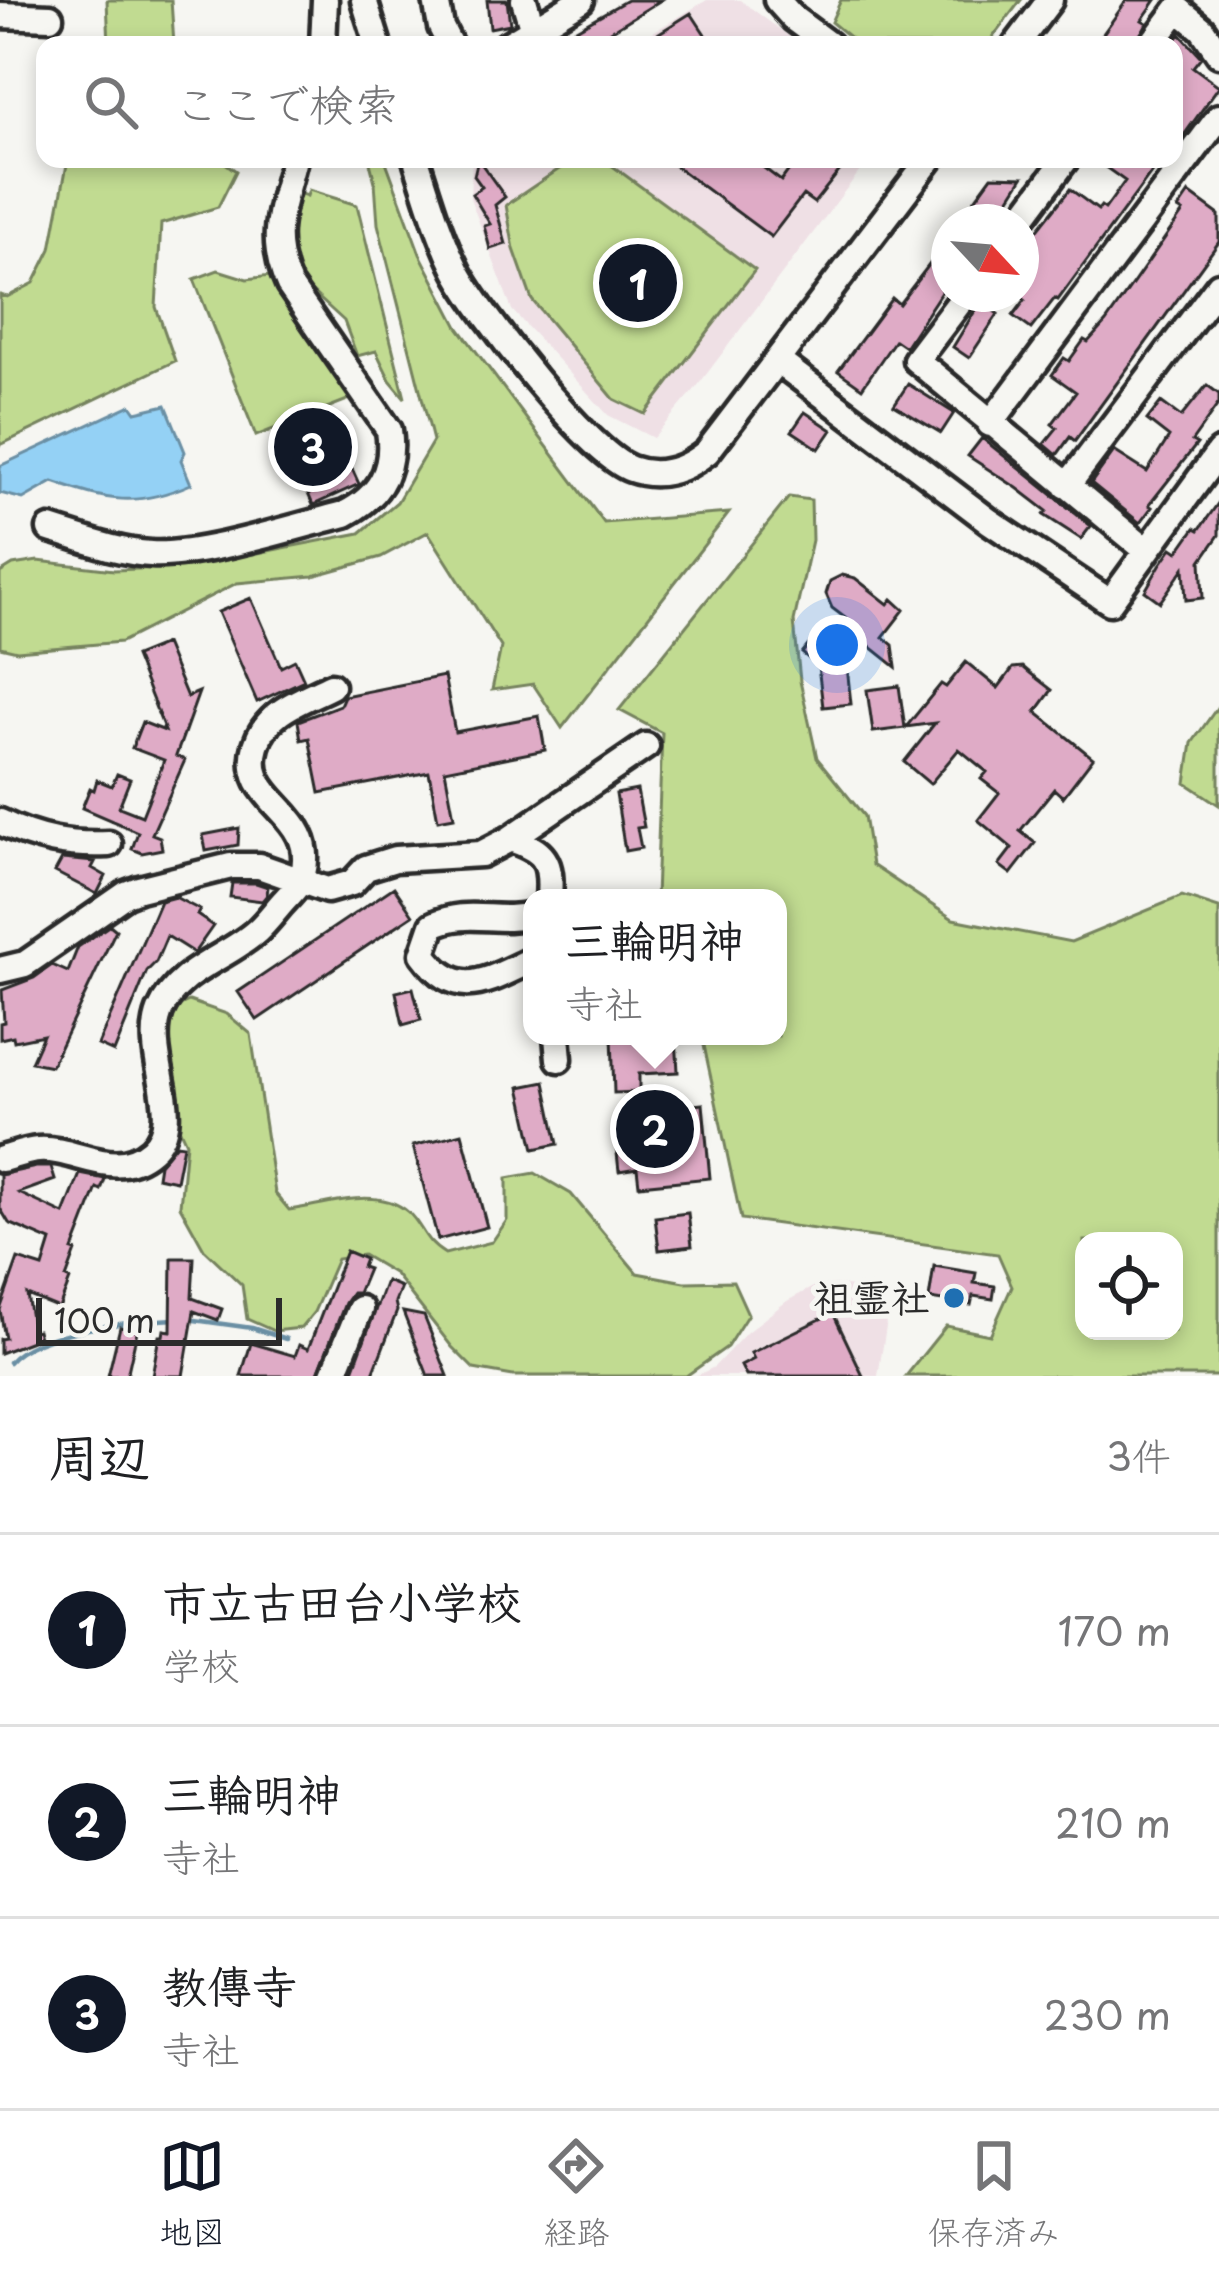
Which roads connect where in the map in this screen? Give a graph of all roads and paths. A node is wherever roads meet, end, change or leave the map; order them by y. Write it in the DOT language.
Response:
graph roads {
  1 [pos="325,0"];
  2 [pos="364,0"];
  3 [pos="436,0"];
  4 [pos="524,0"];
  5 [pos="581,0"];
  6 [pos="777,0"];
  7 [pos="1050,0"];
  8 [pos="0,15"];
  9 [pos="50,17"];
  10 [pos="533,30"];
  11 [pos="323,36"];
  12 [pos="375,36"];
  13 [pos="447,36"];
  14 [pos="523,36"];
  15 [pos="817,36"];
  16 [pos="1023,36"];
  17 [pos="1158,36"];
  18 [pos="1219,54"];
  19 [pos="1219,117"];
  20 [pos="1183,165"];
  21 [pos="292,168"];
  22 [pos="419,168"];
  23 [pos="923,168"];
  24 [pos="1059,168"];
  25 [pos="1181,168"];
  26 [pos="1032,204"];
  27 [pos="1219,285"];
  28 [pos="952,312"];
  29 [pos="778,361"];
  30 [pos="990,424"];
  31 [pos="1219,452"];
  32 [pos="1067,487"];
  33 [pos="50,529"];
  34 [pos="1146,550"];
  35 [pos="331,686"];
  36 [pos="646,746"];
  37 [pos="0,822"];
  38 [pos="510,838"];
  39 [pos="109,844"];
  40 [pos="299,884"];
  41 [pos="550,889"];
  42 [pos="523,917"];
  43 [pos="523,964"];
  44 [pos="0,970"];
  45 [pos="2,1159"];
  46 [pos="360,1309"];
  47 [pos="333,1376"];
  1 -- 11 [label="street"];
  2 -- 12 [label="street"];
  3 -- 13 [label="street"];
  4 -- 10 [label="street"];
  5 -- 10 [label="street"];
  6 -- 15 [label="street"];
  7 -- 16 [label="street"];
  8 -- 9 [label="street"];
  10 -- 14 [label="street"];
  17 -- 18 [label="street"];
  19 -- 20 [label="street"];
  21 -- 33 [label="street"];
  22 -- 29 [label="street"];
  23 -- 29 [label="street"];
  24 -- 26 [label="street"];
  25 -- 30 [label="street"];
  27 -- 32 [label="street"];
  28 -- 30 [label="street"];
  29 -- 34 [label="street"];
  30 -- 32 [label="street"];
  31 -- 34 [label="street"];
  32 -- 34 [label="street"];
  35 -- 40 [label="street"];
  36 -- 38 [label="street"];
  37 -- 39 [label="street"];
  38 -- 40 [label="street"];
  38 -- 41 [label="street"];
  40 -- 44 [label="street"];
  40 -- 45 [label="street"];
  42 -- 43 [label="street"];
  46 -- 47 [label="street"];
}
